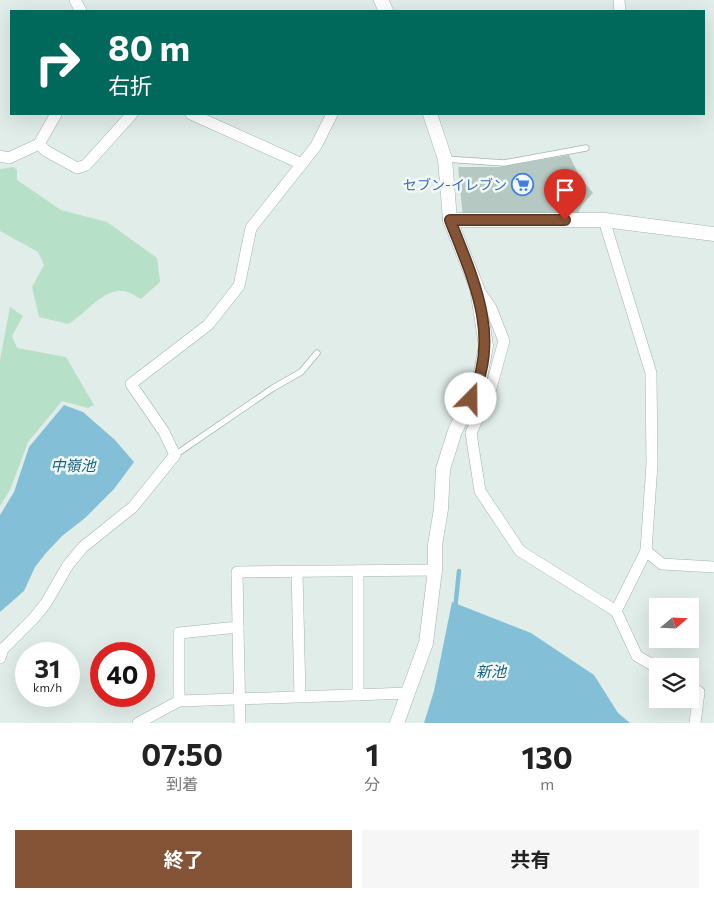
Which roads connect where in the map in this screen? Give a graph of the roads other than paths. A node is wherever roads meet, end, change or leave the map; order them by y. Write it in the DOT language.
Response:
graph roads {
  1 [pos="55,115"];
  2 [pos="131,115"];
  3 [pos="193,115"];
  4 [pos="332,115"];
  5 [pos="430,115"];
  6 [pos="39,144"];
  7 [pos="586,148"];
  8 [pos="0,156"];
  9 [pos="445,159"];
  10 [pos="302,164"];
  11 [pos="450,220"];
  12 [pos="604,220"];
  13 [pos="714,234"];
  14 [pos="477,288"];
  15 [pos="317,353"];
  16 [pos="175,455"];
  17 [pos="646,551"];
  18 [pos="714,567"];
  19 [pos="436,570"];
  20 [pos="358,571"];
  21 [pos="297,572"];
  22 [pos="616,611"];
  23 [pos="238,627"];
  24 [pos="0,658"];
  25 [pos="649,663"];
  26 [pos="409,693"];
  27 [pos="358,694"];
  28 [pos="300,696"];
  29 [pos="241,700"];
  30 [pos="179,701"];
  31 [pos="697,708"];
  32 [pos="138,723"];
  33 [pos="240,723"];
  34 [pos="397,723"];
  35 [pos="695,723"];
  1 -- 6 [label="street"];
  2 -- 6 [label="street"];
  3 -- 10 [label="street"];
  4 -- 10 [label="street"];
  5 -- 9 [label="street"];
  6 -- 8 [label="street"];
  7 -- 9 [label="lane"];
  9 -- 11 [label="street"];
  10 -- 16 [label="street"];
  11 -- 12 [label="street"];
  11 -- 14 [label="street"];
  12 -- 13 [label="street"];
  12 -- 17 [label="street"];
  14 -- 19 [label="street"];
  14 -- 22 [label="street"];
  15 -- 16 [label="lane"];
  16 -- 24 [label="street"];
  17 -- 18 [label="street"];
  17 -- 22 [label="street"];
  19 -- 20 [label="street"];
  19 -- 26 [label="street"];
  20 -- 21 [label="street"];
  20 -- 27 [label="street"];
  21 -- 23 [label="street"];
  21 -- 28 [label="street"];
  22 -- 25 [label="street"];
  23 -- 29 [label="street"];
  23 -- 30 [label="street"];
  26 -- 27 [label="street"];
  26 -- 34 [label="street"];
  27 -- 28 [label="street"];
  28 -- 29 [label="street"];
  29 -- 30 [label="street"];
  29 -- 33 [label="street"];
  30 -- 32 [label="street"];
  31 -- 35 [label="street"];
}
